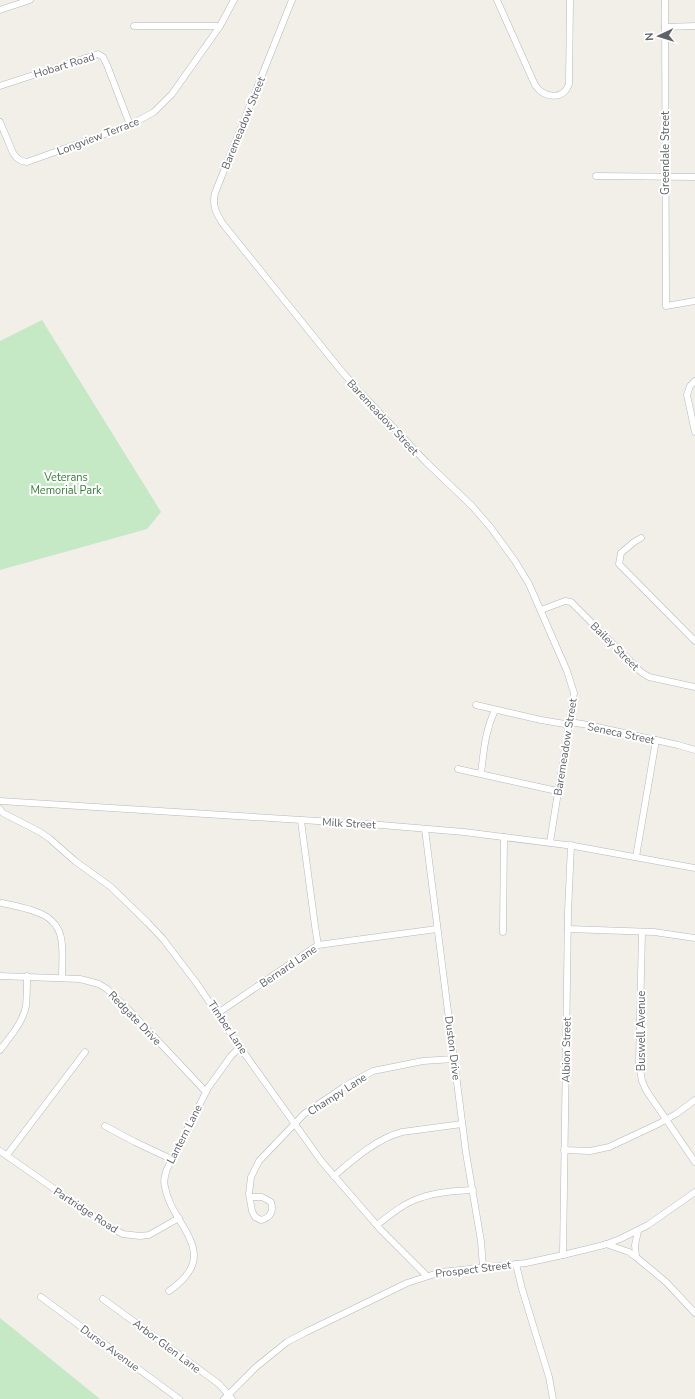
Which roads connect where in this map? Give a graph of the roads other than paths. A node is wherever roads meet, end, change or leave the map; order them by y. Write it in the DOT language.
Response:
graph roads {
  1 [pos="30,0"];
  2 [pos="234,0"];
  3 [pos="292,0"];
  4 [pos="497,0"];
  5 [pos="570,0"];
  6 [pos="665,0"];
  7 [pos="0,10"];
  8 [pos="134,26"];
  9 [pos="220,26"];
  10 [pos="695,26"];
  11 [pos="665,27"];
  12 [pos="0,86"];
  13 [pos="0,122"];
  14 [pos="130,125"];
  15 [pos="596,176"];
  16 [pos="665,177"];
  17 [pos="695,177"];
  18 [pos="695,301"];
  19 [pos="695,381"];
  20 [pos="695,432"];
  21 [pos="641,538"];
  22 [pos="541,610"];
  23 [pos="695,641"];
  24 [pos="695,688"];
  25 [pos="476,705"];
  26 [pos="495,710"];
  27 [pos="570,723"];
  28 [pos="656,740"];
  29 [pos="695,750"];
  30 [pos="458,769"];
  31 [pos="481,773"];
  32 [pos="557,792"];
  33 [pos="0,801"];
  34 [pos="0,810"];
  35 [pos="301,821"];
  36 [pos="425,829"];
  37 [pos="504,836"];
  38 [pos="550,842"];
  39 [pos="571,846"];
  40 [pos="636,858"];
  41 [pos="695,868"];
  42 [pos="2,903"];
  43 [pos="437,929"];
  44 [pos="568,929"];
  45 [pos="503,932"];
  46 [pos="642,932"];
  47 [pos="695,938"];
  48 [pos="318,945"];
  49 [pos="0,976"];
  50 [pos="26,976"];
  51 [pos="62,978"];
  52 [pos="218,1013"];
  53 [pos="240,1047"];
  54 [pos="0,1050"];
  55 [pos="85,1052"];
  56 [pos="454,1059"];
  57 [pos="206,1092"];
  58 [pos="695,1100"];
  59 [pos="666,1120"];
  60 [pos="462,1124"];
  61 [pos="295,1125"];
  62 [pos="105,1126"];
  63 [pos="0,1150"];
  64 [pos="564,1150"];
  65 [pos="7,1155"];
  66 [pos="171,1159"];
  67 [pos="695,1162"];
  68 [pos="334,1176"];
  69 [pos="472,1190"];
  70 [pos="695,1192"];
  71 [pos="250,1198"];
  72 [pos="179,1218"];
  73 [pos="377,1225"];
  74 [pos="638,1231"];
  75 [pos="606,1244"];
  76 [pos="563,1255"];
  77 [pos="636,1257"];
  78 [pos="516,1264"];
  79 [pos="483,1267"];
  80 [pos="427,1276"];
  81 [pos="169,1291"];
  82 [pos="41,1297"];
  83 [pos="103,1299"];
  84 [pos="695,1313"];
  85 [pos="228,1398"];
  86 [pos="179,1399"];
  87 [pos="553,1399"];
  1 -- 7 [label="street"];
  2 -- 9 [label="street, Longview Terrace"];
  3 -- 22 [label="street, Baremeadow Street"];
  4 -- 5 [label="street"];
  6 -- 11 [label="street, Greendale Street"];
  8 -- 9 [label="street"];
  9 -- 14 [label="street, Longview Terrace"];
  10 -- 11 [label="street"];
  11 -- 16 [label="street, Greendale Street"];
  12 -- 14 [label="street, Hobart Road"];
  13 -- 14 [label="street, Longview Terrace"];
  15 -- 16 [label="street"];
  16 -- 17 [label="street"];
  16 -- 18 [label="street, Greendale Street"];
  19 -- 20 [label="street"];
  21 -- 23 [label="street"];
  22 -- 24 [label="street, Bailey Street"];
  22 -- 27 [label="street, Baremeadow Street"];
  25 -- 26 [label="street, Seneca Street"];
  26 -- 27 [label="street, Seneca Street"];
  26 -- 31 [label="street"];
  27 -- 28 [label="street, Seneca Street"];
  27 -- 32 [label="street, Baremeadow Street"];
  28 -- 29 [label="street, Seneca Street"];
  28 -- 40 [label="street"];
  30 -- 31 [label="street"];
  31 -- 32 [label="street"];
  32 -- 38 [label="street, Baremeadow Street"];
  33 -- 35 [label="street, Milk Street"];
  34 -- 52 [label="street, Timber Lane"];
  35 -- 36 [label="street, Milk Street"];
  35 -- 48 [label="street"];
  36 -- 37 [label="street, Milk Street"];
  36 -- 43 [label="street, Duston Drive"];
  37 -- 38 [label="street, Milk Street"];
  37 -- 45 [label="street"];
  38 -- 39 [label="street, Milk Street"];
  39 -- 40 [label="street, Milk Street"];
  39 -- 44 [label="street, Albion Street"];
  40 -- 41 [label="street, Milk Street"];
  42 -- 51 [label="street"];
  43 -- 48 [label="street, Bernard Lane"];
  43 -- 56 [label="street, Duston Drive"];
  44 -- 46 [label="street"];
  44 -- 64 [label="street, Albion Street"];
  46 -- 47 [label="street"];
  46 -- 59 [label="street, Buswell Avenue"];
  48 -- 52 [label="street, Bernard Lane"];
  49 -- 50 [label="street, Redgate Drive"];
  50 -- 51 [label="street, Redgate Drive"];
  50 -- 54 [label="street"];
  51 -- 57 [label="street, Redgate Drive"];
  52 -- 53 [label="street, Timber Lane"];
  53 -- 57 [label="street, Lantern Lane"];
  53 -- 61 [label="street, Timber Lane"];
  55 -- 65 [label="street"];
  56 -- 60 [label="street, Duston Drive"];
  56 -- 61 [label="street, Champy Lane"];
  57 -- 66 [label="street, Lantern Lane"];
  58 -- 59 [label="street"];
  59 -- 64 [label="street"];
  59 -- 67 [label="street, Buswell Avenue"];
  60 -- 68 [label="street"];
  60 -- 69 [label="street, Duston Drive"];
  61 -- 68 [label="street, Timber Lane"];
  61 -- 71 [label="street, Champy Lane"];
  62 -- 66 [label="street"];
  63 -- 65 [label="street, Partridge Road"];
  64 -- 76 [label="street, Albion Street"];
  65 -- 72 [label="street, Partridge Road"];
  66 -- 72 [label="street, Lantern Lane"];
  68 -- 73 [label="street, Timber Lane"];
  69 -- 73 [label="street"];
  69 -- 79 [label="street, Duston Drive"];
  70 -- 74 [label="street, Prospect Street"];
  72 -- 81 [label="street, Lantern Lane"];
  73 -- 80 [label="street, Timber Lane"];
  74 -- 75 [label="street, Prospect Street"];
  74 -- 77 [label="street"];
  75 -- 76 [label="street, Prospect Street"];
  75 -- 77 [label="street"];
  76 -- 78 [label="street, Prospect Street"];
  77 -- 84 [label="street"];
  78 -- 79 [label="street, Prospect Street"];
  78 -- 87 [label="street"];
  79 -- 80 [label="street, Prospect Street"];
  80 -- 85 [label="street, Prospect Street"];
  82 -- 86 [label="street, Durso Avenue"];
  83 -- 85 [label="street, Arbor Glen Lane"];
}
